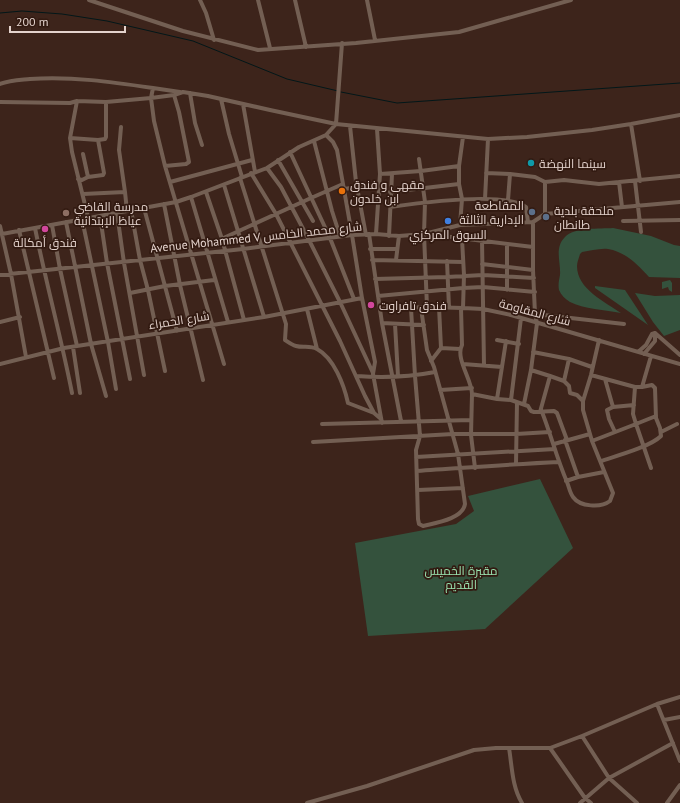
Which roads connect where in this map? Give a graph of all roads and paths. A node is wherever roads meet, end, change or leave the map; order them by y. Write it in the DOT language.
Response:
graph roads {
  1 [pos="89,0"];
  2 [pos="200,0"];
  3 [pos="258,0"];
  4 [pos="295,0"];
  5 [pos="367,0"];
  6 [pos="570,0"];
  7 [pos="214,40"];
  8 [pos="375,40"];
  9 [pos="342,43"];
  10 [pos="306,47"];
  11 [pos="270,48"];
  12 [pos="0,84"];
  13 [pos="153,88"];
  14 [pos="182,92"];
  15 [pos="190,93"];
  16 [pos="174,95"];
  17 [pos="151,98"];
  18 [pos="221,99"];
  19 [pos="77,101"];
  20 [pos="0,102"];
  21 [pos="106,102"];
  22 [pos="242,104"];
  23 [pos="680,115"];
  24 [pos="336,124"];
  25 [pos="631,124"];
  26 [pos="350,126"];
  27 [pos="121,127"];
  28 [pos="377,129"];
  29 [pos="326,135"];
  30 [pos="463,137"];
  31 [pos="70,138"];
  32 [pos="488,139"];
  33 [pos="98,140"];
  34 [pos="314,141"];
  35 [pos="202,145"];
  36 [pos="290,152"];
  37 [pos="83,154"];
  38 [pos="419,159"];
  39 [pos="252,160"];
  40 [pos="278,160"];
  41 [pos="238,164"];
  42 [pos="165,166"];
  43 [pos="459,166"];
  44 [pos="268,168"];
  45 [pos="421,171"];
  46 [pos="486,172"];
  47 [pos="253,173"];
  48 [pos="380,174"];
  49 [pos="392,174"];
  50 [pos="510,174"];
  51 [pos="680,176"];
  52 [pos="88,177"];
  53 [pos="241,177"];
  54 [pos="78,179"];
  55 [pos="638,181"];
  56 [pos="170,182"];
  57 [pos="545,182"];
  58 [pos="619,182"];
  59 [pos="379,184"];
  60 [pos="459,184"];
  61 [pos="224,185"];
  62 [pos="343,186"];
  63 [pos="357,187"];
  64 [pos="423,188"];
  65 [pos="327,191"];
  66 [pos="126,192"];
  67 [pos="206,192"];
  68 [pos="390,192"];
  69 [pos="83,194"];
  70 [pos="191,197"];
  71 [pos="311,198"];
  72 [pos="462,199"];
  73 [pos="485,199"];
  74 [pos="508,200"];
  75 [pos="176,202"];
  76 [pos="302,202"];
  77 [pos="425,202"];
  78 [pos="680,202"];
  79 [pos="164,204"];
  80 [pos="639,205"];
  81 [pos="291,207"];
  82 [pos="390,207"];
  83 [pos="622,207"];
  84 [pos="144,208"];
  85 [pos="129,211"];
  86 [pos="117,213"];
  87 [pos="276,214"];
  88 [pos="545,214"];
  89 [pos="100,216"];
  90 [pos="88,217"];
  91 [pos="82,219"];
  92 [pos="680,220"];
  93 [pos="313,221"];
  94 [pos="623,221"];
  95 [pos="641,221"];
  96 [pos="66,222"];
  97 [pos="528,222"];
  98 [pos="533,222"];
  99 [pos="52,224"];
  100 [pos="254,224"];
  101 [pos="460,225"];
  102 [pos="0,226"];
  103 [pos="35,228"];
  104 [pos="19,230"];
  105 [pos="238,232"];
  106 [pos="641,232"];
  107 [pos="2,234"];
  108 [pos="367,234"];
  109 [pos="376,234"];
  110 [pos="424,234"];
  111 [pos="352,235"];
  112 [pos="340,236"];
  113 [pos="389,236"];
  114 [pos="399,236"];
  115 [pos="330,238"];
  116 [pos="222,239"];
  117 [pos="462,239"];
  118 [pos="309,240"];
  119 [pos="482,240"];
  120 [pos="290,243"];
  121 [pos="507,244"];
  122 [pos="206,246"];
  123 [pos="261,246"];
  124 [pos="533,247"];
  125 [pos="243,249"];
  126 [pos="370,249"];
  127 [pos="397,249"];
  128 [pos="224,251"];
  129 [pos="207,253"];
  130 [pos="191,255"];
  131 [pos="174,256"];
  132 [pos="157,258"];
  133 [pos="140,260"];
  134 [pos="372,260"];
  135 [pos="396,260"];
  136 [pos="447,261"];
  137 [pos="425,262"];
  138 [pos="463,262"];
  139 [pos="107,263"];
  140 [pos="124,263"];
  141 [pos="482,264"];
  142 [pos="92,265"];
  143 [pos="507,266"];
  144 [pos="76,267"];
  145 [pos="60,269"];
  146 [pos="534,270"];
  147 [pos="43,271"];
  148 [pos="29,273"];
  149 [pos="11,274"];
  150 [pos="0,275"];
  151 [pos="464,275"];
  152 [pos="483,275"];
  153 [pos="507,276"];
  154 [pos="447,277"];
  155 [pos="426,278"];
  156 [pos="534,278"];
  157 [pos="375,279"];
  158 [pos="214,280"];
  159 [pos="200,282"];
  160 [pos="180,285"];
  161 [pos="165,286"];
  162 [pos="483,287"];
  163 [pos="463,288"];
  164 [pos="448,289"];
  165 [pos="148,290"];
  166 [pos="507,290"];
  167 [pos="426,292"];
  168 [pos="535,292"];
  169 [pos="130,293"];
  170 [pos="378,296"];
  171 [pos="362,298"];
  172 [pos="354,299"];
  173 [pos="340,302"];
  174 [pos="322,305"];
  175 [pos="427,307"];
  176 [pos="439,307"];
  177 [pos="411,308"];
  178 [pos="421,308"];
  179 [pos="449,308"];
  180 [pos="462,308"];
  181 [pos="307,309"];
  182 [pos="380,309"];
  183 [pos="483,309"];
  184 [pos="282,313"];
  185 [pos="536,314"];
  186 [pos="264,317"];
  187 [pos="20,318"];
  188 [pos="521,318"];
  189 [pos="244,320"];
  190 [pos="0,322"];
  191 [pos="228,322"];
  192 [pos="382,323"];
  193 [pos="537,323"];
  194 [pos="395,324"];
  195 [pos="411,324"];
  196 [pos="424,324"];
  197 [pos="624,324"];
  198 [pos="211,325"];
  199 [pos="190,328"];
  200 [pos="177,331"];
  201 [pos="157,333"];
  202 [pos="655,333"];
  203 [pos="138,337"];
  204 [pos="122,340"];
  205 [pos="497,340"];
  206 [pos="599,340"];
  207 [pos="506,341"];
  208 [pos="108,342"];
  209 [pos="91,344"];
  210 [pos="518,344"];
  211 [pos="75,346"];
  212 [pos="64,348"];
  213 [pos="317,348"];
  214 [pos="441,348"];
  215 [pos="460,349"];
  216 [pos="48,352"];
  217 [pos="533,352"];
  218 [pos="638,352"];
  219 [pos="644,354"];
  220 [pos="680,355"];
  221 [pos="651,356"];
  222 [pos="26,357"];
  223 [pos="569,359"];
  224 [pos="431,362"];
  225 [pos="0,364"];
  226 [pos="224,364"];
  227 [pos="463,364"];
  228 [pos="680,364"];
  229 [pos="484,365"];
  230 [pos="502,367"];
  231 [pos="592,367"];
  232 [pos="530,370"];
  233 [pos="165,371"];
  234 [pos="435,372"];
  235 [pos="144,375"];
  236 [pos="374,375"];
  237 [pos="357,376"];
  238 [pos="392,376"];
  239 [pos="398,376"];
  240 [pos="415,376"];
  241 [pos="550,376"];
  242 [pos="590,376"];
  243 [pos="54,378"];
  244 [pos="130,379"];
  245 [pos="605,379"];
  246 [pos="204,380"];
  247 [pos="564,380"];
  248 [pos="635,387"];
  249 [pos="642,387"];
  250 [pos="472,388"];
  251 [pos="116,389"];
  252 [pos="440,390"];
  253 [pos="72,393"];
  254 [pos="80,394"];
  255 [pos="472,394"];
  256 [pos="106,396"];
  257 [pos="497,399"];
  258 [pos="511,400"];
  259 [pos="583,401"];
  260 [pos="517,402"];
  261 [pos="524,404"];
  262 [pos="634,405"];
  263 [pos="613,407"];
  264 [pos="541,412"];
  265 [pos="374,413"];
  266 [pos="656,416"];
  267 [pos="448,420"];
  268 [pos="471,420"];
  269 [pos="382,421"];
  270 [pos="401,421"];
  271 [pos="419,421"];
  272 [pos="322,424"];
  273 [pos="636,424"];
  274 [pos="677,424"];
  275 [pos="550,432"];
  276 [pos="615,432"];
  277 [pos="661,432"];
  278 [pos="453,434"];
  279 [pos="516,434"];
  280 [pos="590,434"];
  281 [pos="471,435"];
  282 [pos="420,436"];
  283 [pos="566,440"];
  284 [pos="592,441"];
  285 [pos="313,442"];
  286 [pos="554,444"];
  287 [pos="643,446"];
  288 [pos="555,449"];
  289 [pos="516,451"];
  290 [pos="473,453"];
  291 [pos="458,454"];
  292 [pos="416,457"];
  293 [pos="601,461"];
  294 [pos="559,462"];
  295 [pos="516,464"];
  296 [pos="461,468"];
  297 [pos="475,468"];
  298 [pos="652,468"];
  299 [pos="417,471"];
  300 [pos="604,472"];
  301 [pos="578,477"];
  302 [pos="566,481"];
  303 [pos="464,488"];
  304 [pos="418,490"];
  305 [pos="680,697"];
  306 [pos="657,704"];
  307 [pos="680,717"];
  308 [pos="664,720"];
  309 [pos="582,736"];
  310 [pos="673,743"];
  311 [pos="509,748"];
  312 [pos="550,748"];
  313 [pos="678,752"];
  314 [pos="680,760"];
  315 [pos="609,778"];
  316 [pos="680,785"];
  317 [pos="676,790"];
  318 [pos="680,794"];
  319 [pos="585,798"];
  320 [pos="308,803"];
  321 [pos="522,803"];
  322 [pos="580,803"];
  323 [pos="591,803"];
  324 [pos="637,803"];
  325 [pos="667,803"];
  1 -- 7 [label="street"];
  2 -- 7 [label="street"];
  3 -- 11 [label="street"];
  4 -- 10 [label="street"];
  5 -- 8 [label="street"];
  6 -- 8 [label="street"];
  7 -- 11 [label="street"];
  8 -- 9 [label="street"];
  9 -- 10 [label="street"];
  9 -- 24 [label="street"];
  10 -- 11 [label="street"];
  12 -- 13 [label="street"];
  13 -- 14 [label="street"];
  13 -- 17 [label="street"];
  14 -- 15 [label="street"];
  14 -- 16 [label="street"];
  15 -- 18 [label="street"];
  15 -- 35 [label="street"];
  16 -- 17 [label="street"];
  16 -- 42 [label="street"];
  17 -- 21 [label="street"];
  17 -- 42 [label="street"];
  18 -- 22 [label="street"];
  18 -- 41 [label="street"];
  19 -- 20 [label="street"];
  19 -- 21 [label="street"];
  19 -- 31 [label="street"];
  21 -- 33 [label="street"];
  22 -- 24 [label="street"];
  22 -- 39 [label="street"];
  23 -- 25 [label="street"];
  24 -- 26 [label="street"];
  24 -- 29 [label="street"];
  25 -- 32 [label="street"];
  25 -- 55 [label="street"];
  26 -- 28 [label="street"];
  26 -- 63 [label="street"];
  27 -- 66 [label="street"];
  28 -- 30 [label="street"];
  28 -- 48 [label="street"];
  29 -- 34 [label="street"];
  29 -- 62 [label="street"];
  30 -- 32 [label="street"];
  30 -- 43 [label="street"];
  31 -- 33 [label="street"];
  31 -- 54 [label="street"];
  32 -- 46 [label="street"];
  33 -- 52 [label="street"];
  34 -- 36 [label="street"];
  34 -- 65 [label="street"];
  36 -- 40 [label="street"];
  36 -- 71 [label="street"];
  37 -- 52 [label="street"];
  38 -- 45 [label="street"];
  39 -- 41 [label="street"];
  39 -- 47 [label="street"];
  40 -- 44 [label="street"];
  40 -- 76 [label="street"];
  41 -- 53 [label="street"];
  41 -- 56 [label="street"];
  42 -- 56 [label="street"];
  43 -- 45 [label="street"];
  43 -- 60 [label="street"];
  44 -- 47 [label="street"];
  44 -- 81 [label="street"];
  45 -- 49 [label="street"];
  45 -- 64 [label="street"];
  46 -- 50 [label="street"];
  46 -- 73 [label="street"];
  47 -- 53 [label="street"];
  47 -- 87 [label="street"];
  48 -- 49 [label="street"];
  48 -- 59 [label="street"];
  49 -- 68 [label="street"];
  50 -- 57 [label="street"];
  50 -- 74 [label="street"];
  51 -- 55 [label="street"];
  52 -- 54 [label="street"];
  53 -- 61 [label="street"];
  53 -- 100 [label="street"];
  54 -- 69 [label="street"];
  55 -- 58 [label="street"];
  55 -- 80 [label="street"];
  56 -- 75 [label="street"];
  57 -- 58 [label="street"];
  57 -- 88 [label="street"];
  58 -- 83 [label="street"];
  59 -- 63 [label="street"];
  59 -- 109 [label="street"];
  60 -- 64 [label="street"];
  60 -- 72 [label="street"];
  61 -- 67 [label="street"];
  61 -- 105 [label="street"];
  62 -- 63 [label="street"];
  62 -- 65 [label="street"];
  62 -- 111 [label="street"];
  63 -- 108 [label="street"];
  64 -- 68 [label="street"];
  64 -- 77 [label="street"];
  65 -- 71 [label="street"];
  65 -- 112 [label="street"];
  66 -- 69 [label="street"];
  66 -- 85 [label="street"];
  67 -- 70 [label="street"];
  67 -- 116 [label="street"];
  68 -- 82 [label="street"];
  69 -- 90 [label="street"];
  70 -- 75 [label="street"];
  70 -- 122 [label="street"];
  71 -- 76 [label="street"];
  71 -- 115 [label="street"];
  72 -- 73 [label="street"];
  72 -- 77 [label="street"];
  72 -- 101 [label="street"];
  73 -- 74 [label="street"];
  74 -- 97 [label="street"];
  75 -- 79 [label="street"];
  75 -- 130 [label="street"];
  76 -- 81 [label="street"];
  76 -- 93 [label="street"];
  77 -- 82 [label="street"];
  77 -- 110 [label="street"];
  78 -- 80 [label="street"];
  79 -- 84 [label="street"];
  79 -- 131 [label="street"];
  80 -- 83 [label="street"];
  80 -- 95 [label="street"];
  81 -- 87 [label="street"];
  81 -- 118 [label="street"];
  82 -- 113 [label="street"];
  83 -- 88 [label="street"];
  84 -- 85 [label="street"];
  84 -- 132 [label="street"];
  85 -- 86 [label="street"];
  85 -- 133 [label="street"];
  86 -- 89 [label="street"];
  86 -- 140 [label="street"];
  87 -- 100 [label="street"];
  87 -- 120 [label="street"];
  88 -- 98 [label="street"];
  89 -- 90 [label="street"];
  89 -- 139 [label="street"];
  90 -- 91 [label="street"];
  91 -- 96 [label="street"];
  91 -- 142 [label="street"];
  92 -- 95 [label="street"];
  94 -- 95 [label="street"];
  95 -- 106 [label="street"];
  96 -- 99 [label="street"];
  96 -- 144 [label="street"];
  97 -- 98 [label="street, Avenue Mohammed V شارع محمد الخامس"];
  97 -- 101 [label="street, Avenue Mohammed V شارع محمد الخامس"];
  98 -- 124 [label="street"];
  99 -- 103 [label="street"];
  99 -- 145 [label="street"];
  100 -- 105 [label="street"];
  100 -- 123 [label="street"];
  101 -- 110 [label="street, Avenue Mohammed V شارع محمد الخامس"];
  102 -- 107 [label="street"];
  103 -- 104 [label="street"];
  103 -- 147 [label="street"];
  104 -- 107 [label="street"];
  104 -- 148 [label="street"];
  105 -- 116 [label="street"];
  105 -- 125 [label="street"];
  107 -- 149 [label="street"];
  108 -- 109 [label="street, Avenue Mohammed V شارع محمد الخامس"];
  108 -- 111 [label="street, Avenue Mohammed V شارع محمد الخامس"];
  108 -- 126 [label="street"];
  109 -- 113 [label="street, Avenue Mohammed V شارع محمد الخامس"];
  110 -- 114 [label="street, Avenue Mohammed V شارع محمد الخامس"];
  110 -- 117 [label="street"];
  110 -- 137 [label="street"];
  111 -- 112 [label="street, Avenue Mohammed V شارع محمد الخامس"];
  111 -- 171 [label="street"];
  112 -- 115 [label="street, Avenue Mohammed V شارع محمد الخامس"];
  113 -- 114 [label="street, Avenue Mohammed V شارع محمد الخامس"];
  114 -- 127 [label="street"];
  115 -- 118 [label="street, Avenue Mohammed V شارع محمد الخامس"];
  115 -- 172 [label="street"];
  116 -- 122 [label="street"];
  116 -- 128 [label="street"];
  117 -- 119 [label="street"];
  117 -- 138 [label="street"];
  118 -- 120 [label="street, Avenue Mohammed V شارع محمد الخامس"];
  118 -- 173 [label="street"];
  119 -- 121 [label="street"];
  119 -- 141 [label="street"];
  120 -- 123 [label="street, Avenue Mohammed V شارع محمد الخامس"];
  120 -- 174 [label="street"];
  121 -- 124 [label="street"];
  121 -- 143 [label="street"];
  122 -- 129 [label="street"];
  123 -- 125 [label="street, Avenue Mohammed V شارع محمد الخامس"];
  123 -- 184 [label="street"];
  124 -- 146 [label="street"];
  125 -- 128 [label="street, Avenue Mohammed V شارع محمد الخامس"];
  125 -- 186 [label="street"];
  126 -- 127 [label="street"];
  126 -- 134 [label="street"];
  127 -- 135 [label="street"];
  128 -- 129 [label="street, Avenue Mohammed V شارع محمد الخامس"];
  128 -- 189 [label="street"];
  129 -- 130 [label="street, Avenue Mohammed V شارع محمد الخامس"];
  129 -- 158 [label="street"];
  130 -- 131 [label="street, Avenue Mohammed V شارع محمد الخامس"];
  130 -- 159 [label="street"];
  131 -- 132 [label="street, Avenue Mohammed V شارع محمد الخامس"];
  131 -- 160 [label="street"];
  132 -- 133 [label="street, Avenue Mohammed V شارع محمد الخامس"];
  132 -- 161 [label="street"];
  133 -- 140 [label="street, Avenue Mohammed V شارع محمد الخامس"];
  133 -- 165 [label="street"];
  134 -- 135 [label="street"];
  134 -- 157 [label="street"];
  135 -- 137 [label="street"];
  136 -- 137 [label="street"];
  136 -- 138 [label="street"];
  136 -- 154 [label="street"];
  137 -- 155 [label="street"];
  138 -- 151 [label="street"];
  139 -- 140 [label="street, Avenue Mohammed V شارع محمد الخامس"];
  139 -- 142 [label="street, Avenue Mohammed V شارع محمد الخامس"];
  139 -- 204 [label="street"];
  140 -- 169 [label="street"];
  141 -- 143 [label="street"];
  141 -- 152 [label="street"];
  142 -- 144 [label="street, Avenue Mohammed V شارع محمد الخامس"];
  142 -- 208 [label="street"];
  143 -- 146 [label="street"];
  143 -- 153 [label="street"];
  144 -- 145 [label="street, Avenue Mohammed V شارع محمد الخامس"];
  144 -- 209 [label="street"];
  145 -- 147 [label="street, Avenue Mohammed V شارع محمد الخامس"];
  145 -- 211 [label="street"];
  146 -- 156 [label="street"];
  147 -- 148 [label="street, Avenue Mohammed V شارع محمد الخامس"];
  147 -- 212 [label="street"];
  148 -- 149 [label="street, Avenue Mohammed V شارع محمد الخامس"];
  148 -- 216 [label="street"];
  149 -- 150 [label="street, Avenue Mohammed V شارع محمد الخامس"];
  149 -- 187 [label="street"];
  151 -- 152 [label="street"];
  151 -- 154 [label="street"];
  151 -- 163 [label="street"];
  152 -- 153 [label="street"];
  152 -- 162 [label="street"];
  153 -- 156 [label="street"];
  153 -- 166 [label="street"];
  154 -- 155 [label="street"];
  154 -- 164 [label="street"];
  155 -- 157 [label="street"];
  155 -- 167 [label="street"];
  156 -- 168 [label="street"];
  157 -- 170 [label="street"];
  158 -- 159 [label="street"];
  158 -- 191 [label="street"];
  159 -- 160 [label="street"];
  159 -- 198 [label="street"];
  160 -- 161 [label="street"];
  160 -- 199 [label="street"];
  161 -- 165 [label="street"];
  161 -- 200 [label="street"];
  162 -- 163 [label="street"];
  162 -- 166 [label="street"];
  162 -- 183 [label="street"];
  163 -- 164 [label="street"];
  163 -- 180 [label="street"];
  164 -- 167 [label="street"];
  164 -- 179 [label="street"];
  165 -- 169 [label="street"];
  165 -- 201 [label="street"];
  166 -- 168 [label="street"];
  167 -- 170 [label="street"];
  167 -- 175 [label="street"];
  168 -- 185 [label="street"];
  169 -- 203 [label="street"];
  170 -- 182 [label="street"];
  171 -- 172 [label="street, شارع الحمراء"];
  171 -- 236 [label="street"];
  172 -- 173 [label="street, شارع الحمراء"];
  173 -- 174 [label="street, شارع الحمراء"];
  173 -- 236 [label="street"];
  174 -- 181 [label="street, شارع الحمراء"];
  174 -- 237 [label="street"];
  175 -- 176 [label="street, شارع المقاومة"];
  175 -- 178 [label="street, شارع المقاومة"];
  176 -- 179 [label="street, شارع المقاومة"];
  176 -- 214 [label="street"];
  177 -- 178 [label="street, شارع المقاومة"];
  177 -- 182 [label="street, شارع المقاومة"];
  177 -- 195 [label="street"];
  178 -- 196 [label="street"];
  179 -- 180 [label="street, شارع المقاومة"];
  180 -- 183 [label="street, شارع المقاومة"];
  180 -- 215 [label="street"];
  181 -- 184 [label="street, شارع الحمراء"];
  181 -- 213 [label="street"];
  182 -- 192 [label="street"];
  183 -- 188 [label="street, شارع المقاومة"];
  183 -- 229 [label="street"];
  184 -- 186 [label="street, شارع الحمراء"];
  184 -- 213 [label="street"];
  185 -- 193 [label="street"];
  185 -- 197 [label="street"];
  186 -- 189 [label="street, شارع الحمراء"];
  187 -- 190 [label="street"];
  187 -- 222 [label="street"];
  188 -- 193 [label="street, شارع المقاومة"];
  188 -- 210 [label="street"];
  189 -- 191 [label="street, شارع الحمراء"];
  191 -- 198 [label="street, شارع الحمراء"];
  192 -- 194 [label="street"];
  192 -- 238 [label="street"];
  193 -- 206 [label="street, شارع المقاومة"];
  193 -- 217 [label="street"];
  194 -- 195 [label="street"];
  194 -- 239 [label="street"];
  195 -- 196 [label="street"];
  195 -- 240 [label="street"];
  196 -- 224 [label="street"];
  198 -- 199 [label="street, شارع الحمراء"];
  198 -- 226 [label="street"];
  199 -- 200 [label="street, شارع الحمراء"];
  199 -- 246 [label="street"];
  200 -- 201 [label="street, شارع الحمراء"];
  201 -- 203 [label="street, شارع الحمراء"];
  201 -- 233 [label="street"];
  202 -- 218 [label="street"];
  202 -- 219 [label="street"];
  202 -- 220 [label="street"];
  203 -- 204 [label="street, شارع الحمراء"];
  203 -- 235 [label="street"];
  204 -- 208 [label="street, شارع الحمراء"];
  204 -- 244 [label="street"];
  205 -- 207 [label="street"];
  206 -- 218 [label="street, شارع المقاومة"];
  206 -- 231 [label="street"];
  207 -- 210 [label="street"];
  207 -- 230 [label="street"];
  208 -- 209 [label="street, شارع الحمراء"];
  208 -- 251 [label="street"];
  209 -- 211 [label="street, شارع الحمراء"];
  209 -- 256 [label="street"];
  210 -- 258 [label="street"];
  211 -- 212 [label="street, شارع الحمراء"];
  211 -- 254 [label="street"];
  212 -- 216 [label="street, شارع الحمراء"];
  212 -- 253 [label="street"];
  213 -- 265 [label="street"];
  214 -- 215 [label="street"];
  214 -- 224 [label="street"];
  215 -- 227 [label="street"];
  216 -- 222 [label="street, شارع الحمراء"];
  216 -- 243 [label="street"];
  217 -- 223 [label="street"];
  217 -- 232 [label="street"];
  218 -- 219 [label="street, شارع المقاومة"];
  219 -- 221 [label="street, شارع المقاومة"];
  221 -- 228 [label="street, شارع المقاومة"];
  221 -- 249 [label="street"];
  222 -- 225 [label="street, شارع الحمراء"];
  223 -- 231 [label="street"];
  223 -- 247 [label="street"];
  224 -- 234 [label="street"];
  227 -- 229 [label="street"];
  227 -- 250 [label="street"];
  229 -- 230 [label="street"];
  230 -- 257 [label="street"];
  231 -- 242 [label="street"];
  232 -- 241 [label="street"];
  232 -- 261 [label="street"];
  234 -- 240 [label="street"];
  234 -- 252 [label="street"];
  236 -- 237 [label="street"];
  236 -- 238 [label="street"];
  236 -- 269 [label="street"];
  237 -- 265 [label="street"];
  238 -- 239 [label="street"];
  238 -- 270 [label="street"];
  239 -- 240 [label="street"];
  240 -- 271 [label="street"];
  241 -- 247 [label="street"];
  241 -- 264 [label="street"];
  242 -- 245 [label="street"];
  242 -- 259 [label="street"];
  245 -- 248 [label="street"];
  245 -- 263 [label="street"];
  247 -- 259 [label="street"];
  248 -- 249 [label="street"];
  248 -- 262 [label="street"];
  249 -- 266 [label="street"];
  250 -- 252 [label="street"];
  250 -- 255 [label="street"];
  252 -- 267 [label="street"];
  255 -- 257 [label="street"];
  255 -- 268 [label="street"];
  257 -- 258 [label="street"];
  258 -- 260 [label="street"];
  259 -- 280 [label="street"];
  260 -- 261 [label="street"];
  260 -- 279 [label="street"];
  261 -- 264 [label="street"];
  262 -- 263 [label="street"];
  262 -- 273 [label="street"];
  263 -- 276 [label="street"];
  264 -- 275 [label="street"];
  264 -- 283 [label="street"];
  265 -- 269 [label="street"];
  266 -- 273 [label="street"];
  266 -- 277 [label="street"];
  267 -- 268 [label="street"];
  267 -- 271 [label="street"];
  267 -- 278 [label="street"];
  268 -- 281 [label="street"];
  269 -- 270 [label="street"];
  269 -- 272 [label="street"];
  270 -- 271 [label="street"];
  271 -- 282 [label="street"];
  273 -- 276 [label="street"];
  273 -- 287 [label="street"];
  274 -- 277 [label="street"];
  275 -- 279 [label="street"];
  275 -- 286 [label="street"];
  276 -- 284 [label="street"];
  277 -- 287 [label="street"];
  278 -- 281 [label="street"];
  278 -- 282 [label="street"];
  278 -- 291 [label="street"];
  279 -- 281 [label="street"];
  279 -- 289 [label="street"];
  280 -- 283 [label="street"];
  280 -- 284 [label="street"];
  281 -- 290 [label="street"];
  282 -- 285 [label="street"];
  282 -- 292 [label="street"];
  283 -- 286 [label="street"];
  283 -- 301 [label="street"];
  284 -- 293 [label="street"];
  286 -- 288 [label="street"];
  287 -- 293 [label="street"];
  287 -- 298 [label="street"];
  288 -- 289 [label="street"];
  288 -- 294 [label="street"];
  289 -- 290 [label="street"];
  289 -- 295 [label="street"];
  290 -- 291 [label="street"];
  290 -- 297 [label="street"];
  291 -- 292 [label="street"];
  291 -- 296 [label="street"];
  292 -- 299 [label="street"];
  293 -- 300 [label="street"];
  294 -- 295 [label="street"];
  294 -- 302 [label="street"];
  295 -- 297 [label="street"];
  296 -- 297 [label="street"];
  296 -- 299 [label="street"];
  296 -- 303 [label="street"];
  299 -- 304 [label="street"];
  300 -- 301 [label="street"];
  300 -- 302 [label="street"];
  301 -- 302 [label="street"];
  303 -- 304 [label="street"];
  303 -- 304 [label="street"];
  305 -- 306 [label="street"];
  306 -- 308 [label="street"];
  306 -- 309 [label="street"];
  307 -- 308 [label="street"];
  308 -- 310 [label="street"];
  309 -- 312 [label="street"];
  309 -- 315 [label="street"];
  310 -- 313 [label="street"];
  310 -- 315 [label="street"];
  311 -- 312 [label="street"];
  311 -- 320 [label="street"];
  311 -- 321 [label="street"];
  312 -- 319 [label="street"];
  313 -- 314 [label="street"];
  315 -- 319 [label="street"];
  315 -- 324 [label="street"];
  316 -- 317 [label="street"];
  317 -- 318 [label="street"];
  317 -- 325 [label="street"];
  319 -- 322 [label="street"];
  319 -- 323 [label="street"];
}
